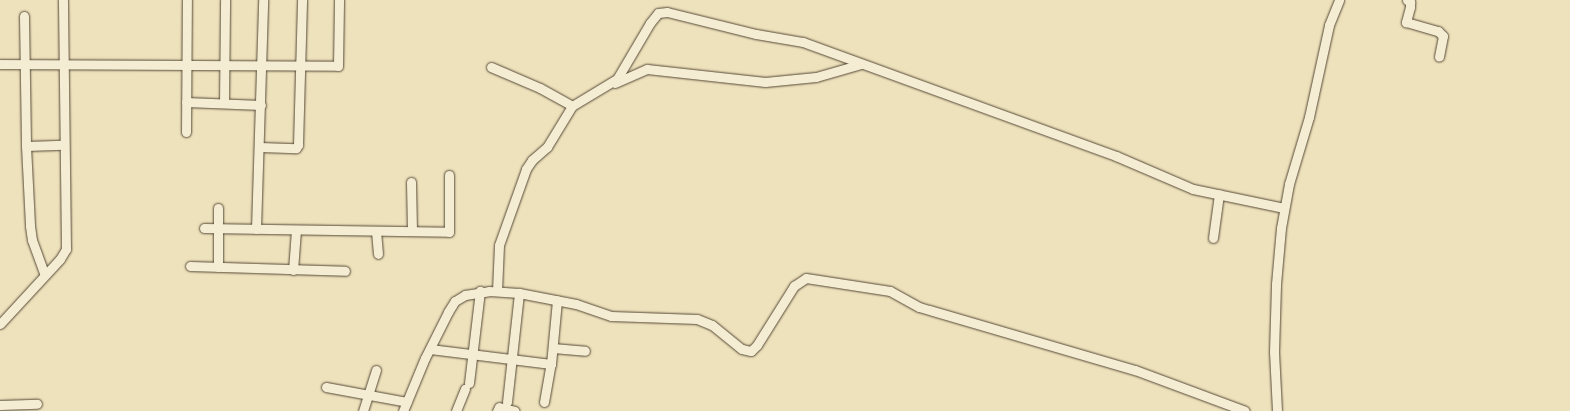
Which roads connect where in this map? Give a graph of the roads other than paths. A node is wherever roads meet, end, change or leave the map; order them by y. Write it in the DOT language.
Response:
graph roads {
  1 [pos="63,0"];
  2 [pos="187,0"];
  3 [pos="225,0"];
  4 [pos="263,0"];
  5 [pos="302,0"];
  6 [pos="339,0"];
  7 [pos="1338,0"];
  8 [pos="1407,0"];
  9 [pos="24,16"];
  10 [pos="1439,57"];
  11 [pos="0,64"];
  12 [pos="24,64"];
  13 [pos="64,64"];
  14 [pos="861,64"];
  15 [pos="186,66"];
  16 [pos="225,66"];
  17 [pos="262,66"];
  18 [pos="301,67"];
  19 [pos="490,67"];
  20 [pos="611,84"];
  21 [pos="186,102"];
  22 [pos="224,103"];
  23 [pos="261,105"];
  24 [pos="572,106"];
  25 [pos="186,132"];
  26 [pos="26,146"];
  27 [pos="63,146"];
  28 [pos="260,147"];
  29 [pos="449,175"];
  30 [pos="410,182"];
  31 [pos="1219,194"];
  32 [pos="218,208"];
  33 [pos="1284,208"];
  34 [pos="204,228"];
  35 [pos="218,228"];
  36 [pos="256,229"];
  37 [pos="296,230"];
  38 [pos="376,231"];
  39 [pos="412,231"];
  40 [pos="1213,238"];
  41 [pos="378,254"];
  42 [pos="190,266"];
  43 [pos="218,267"];
  44 [pos="294,270"];
  45 [pos="344,271"];
  46 [pos="45,276"];
  47 [pos="480,291"];
  48 [pos="497,291"];
  49 [pos="520,293"];
  50 [pos="557,300"];
  51 [pos="0,324"];
  52 [pos="430,348"];
  53 [pos="553,348"];
  54 [pos="585,352"];
  55 [pos="472,355"];
  56 [pos="511,359"];
  57 [pos="551,364"];
  58 [pos="376,370"];
  59 [pos="326,387"];
  60 [pos="370,395"];
  61 [pos="507,402"];
  62 [pos="544,402"];
  63 [pos="37,404"];
  64 [pos="0,405"];
  65 [pos="405,407"];
  66 [pos="364,411"];
  67 [pos="456,411"];
  68 [pos="497,411"];
  69 [pos="515,411"];
  70 [pos="1244,411"];
  71 [pos="1277,411"];
  1 -- 13 [label="street"];
  2 -- 15 [label="street"];
  3 -- 16 [label="street"];
  4 -- 17 [label="street"];
  5 -- 18 [label="street"];
  6 -- 18 [label="street"];
  7 -- 33 [label="street"];
  8 -- 10 [label="street"];
  9 -- 12 [label="street"];
  11 -- 12 [label="street"];
  12 -- 13 [label="street"];
  12 -- 26 [label="street"];
  13 -- 15 [label="street"];
  13 -- 27 [label="street"];
  14 -- 20 [label="street"];
  14 -- 20 [label="street"];
  14 -- 31 [label="street"];
  15 -- 16 [label="street"];
  15 -- 21 [label="street"];
  16 -- 17 [label="street"];
  16 -- 22 [label="street"];
  17 -- 18 [label="street"];
  17 -- 23 [label="street"];
  18 -- 28 [label="street"];
  19 -- 24 [label="street"];
  20 -- 24 [label="street"];
  21 -- 22 [label="street"];
  21 -- 25 [label="street"];
  22 -- 23 [label="street"];
  23 -- 28 [label="street"];
  24 -- 48 [label="street"];
  26 -- 27 [label="street"];
  26 -- 46 [label="street"];
  27 -- 46 [label="street"];
  28 -- 36 [label="street"];
  29 -- 39 [label="street"];
  30 -- 39 [label="street"];
  31 -- 33 [label="street"];
  31 -- 40 [label="street"];
  32 -- 35 [label="street"];
  33 -- 71 [label="street"];
  34 -- 35 [label="street"];
  35 -- 36 [label="street"];
  35 -- 43 [label="street"];
  36 -- 37 [label="street"];
  37 -- 38 [label="street"];
  37 -- 44 [label="street"];
  38 -- 39 [label="street"];
  38 -- 41 [label="street"];
  42 -- 43 [label="street"];
  43 -- 44 [label="street"];
  44 -- 45 [label="street"];
  46 -- 51 [label="street"];
  47 -- 48 [label="street"];
  47 -- 52 [label="street"];
  47 -- 55 [label="street"];
  48 -- 49 [label="street"];
  49 -- 50 [label="street"];
  49 -- 56 [label="street"];
  50 -- 53 [label="street"];
  50 -- 70 [label="street"];
  52 -- 55 [label="street"];
  52 -- 65 [label="street"];
  53 -- 54 [label="street"];
  53 -- 57 [label="street"];
  55 -- 56 [label="street"];
  55 -- 67 [label="street"];
  56 -- 57 [label="street"];
  56 -- 61 [label="street"];
  57 -- 62 [label="street"];
  58 -- 60 [label="street"];
  59 -- 60 [label="street"];
  60 -- 65 [label="street"];
  60 -- 66 [label="street"];
  63 -- 64 [label="street"];
  68 -- 69 [label="street"];
}
